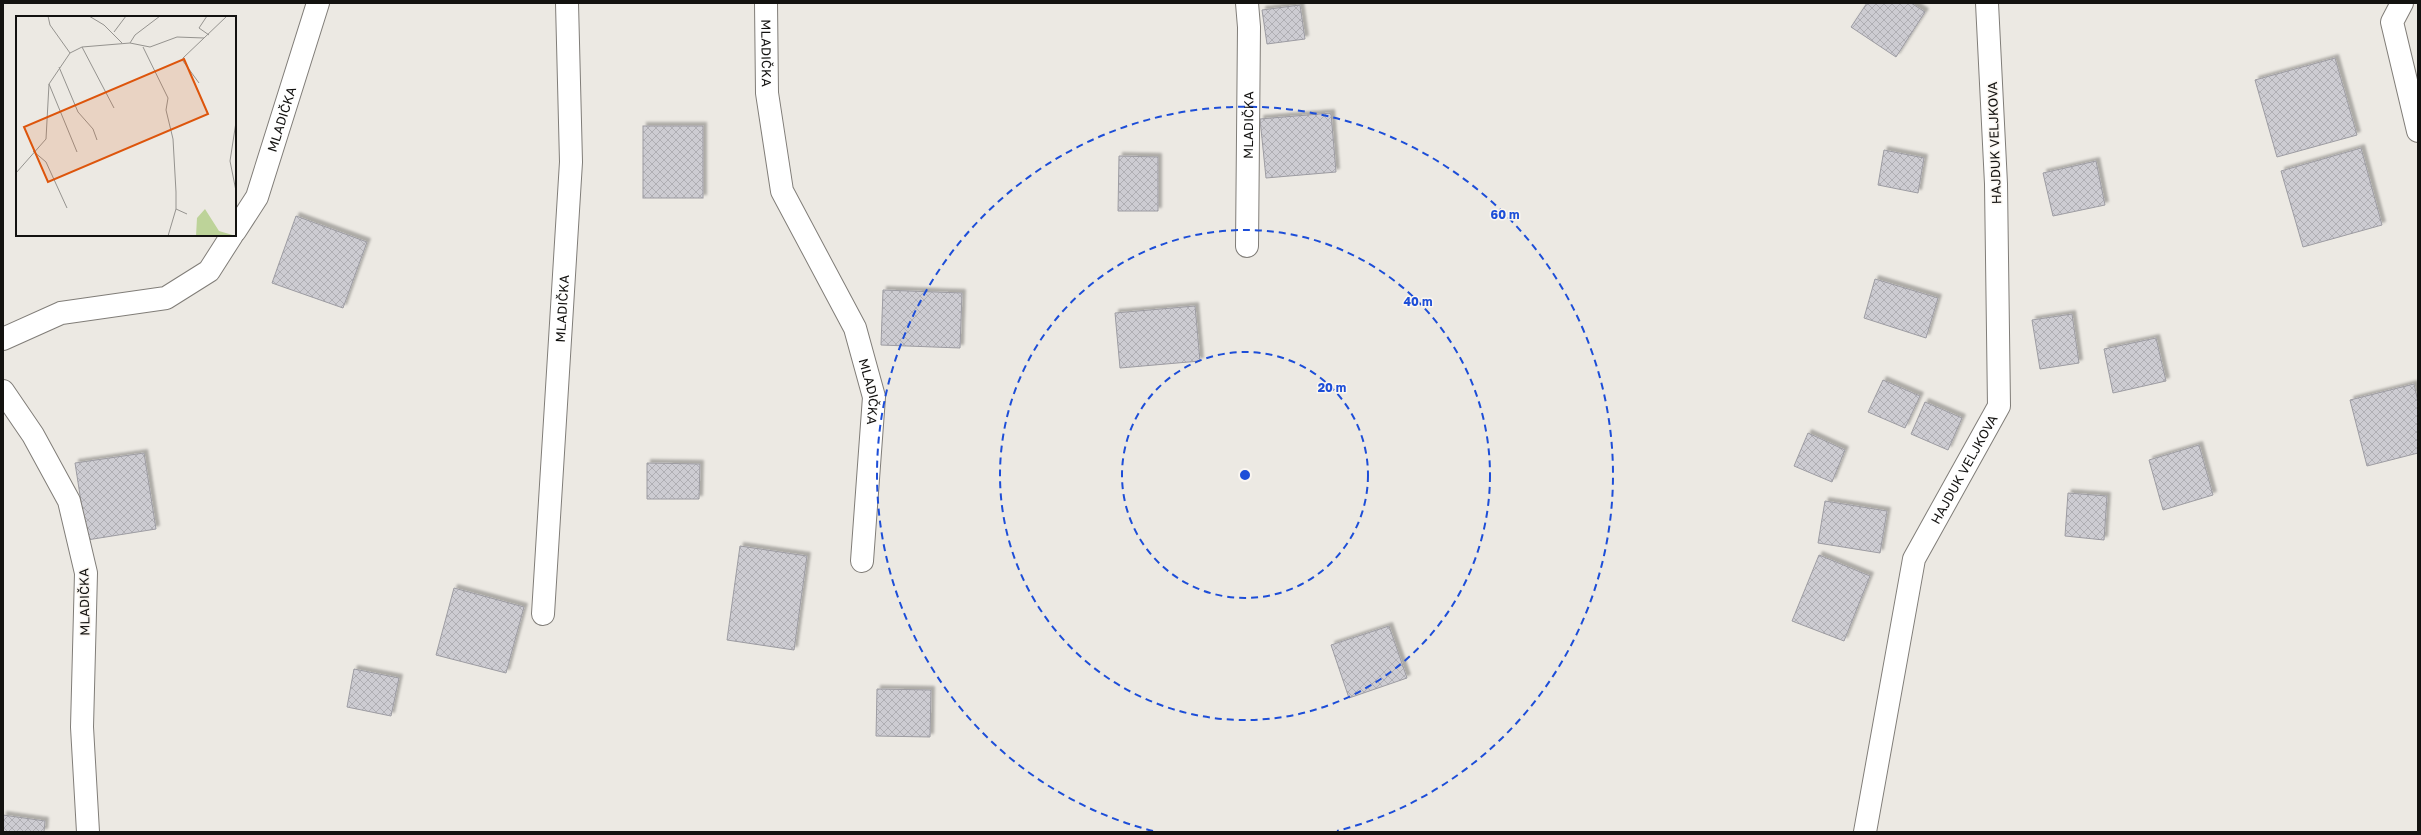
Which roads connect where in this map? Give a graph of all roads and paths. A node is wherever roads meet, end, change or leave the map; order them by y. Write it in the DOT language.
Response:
graph roads {
  1 [pos="318,3"];
  2 [pos="567,3"];
  3 [pos="766,3"];
  4 [pos="1247,3"];
  5 [pos="1988,3"];
  6 [pos="2402,3"];
  7 [pos="2418,131"];
  8 [pos="236,229"];
  9 [pos="231,236"];
  10 [pos="1247,246"];
  11 [pos="3,339"];
  12 [pos="3,391"];
  13 [pos="862,561"];
  14 [pos="543,614"];
  15 [pos="88,832"];
  16 [pos="1865,832"];
  1 -- 8 [label="street, MLADIČKA"];
  2 -- 14 [label="street, MLADIČKA"];
  3 -- 13 [label="street, MLADIČKA"];
  4 -- 10 [label="street, MLADIČKA"];
  5 -- 16 [label="street, HAJDUK VELJKOVA"];
  6 -- 7 [label="street"];
  9 -- 11 [label="street"];
  12 -- 15 [label="street, MLADIČKA"];
}
